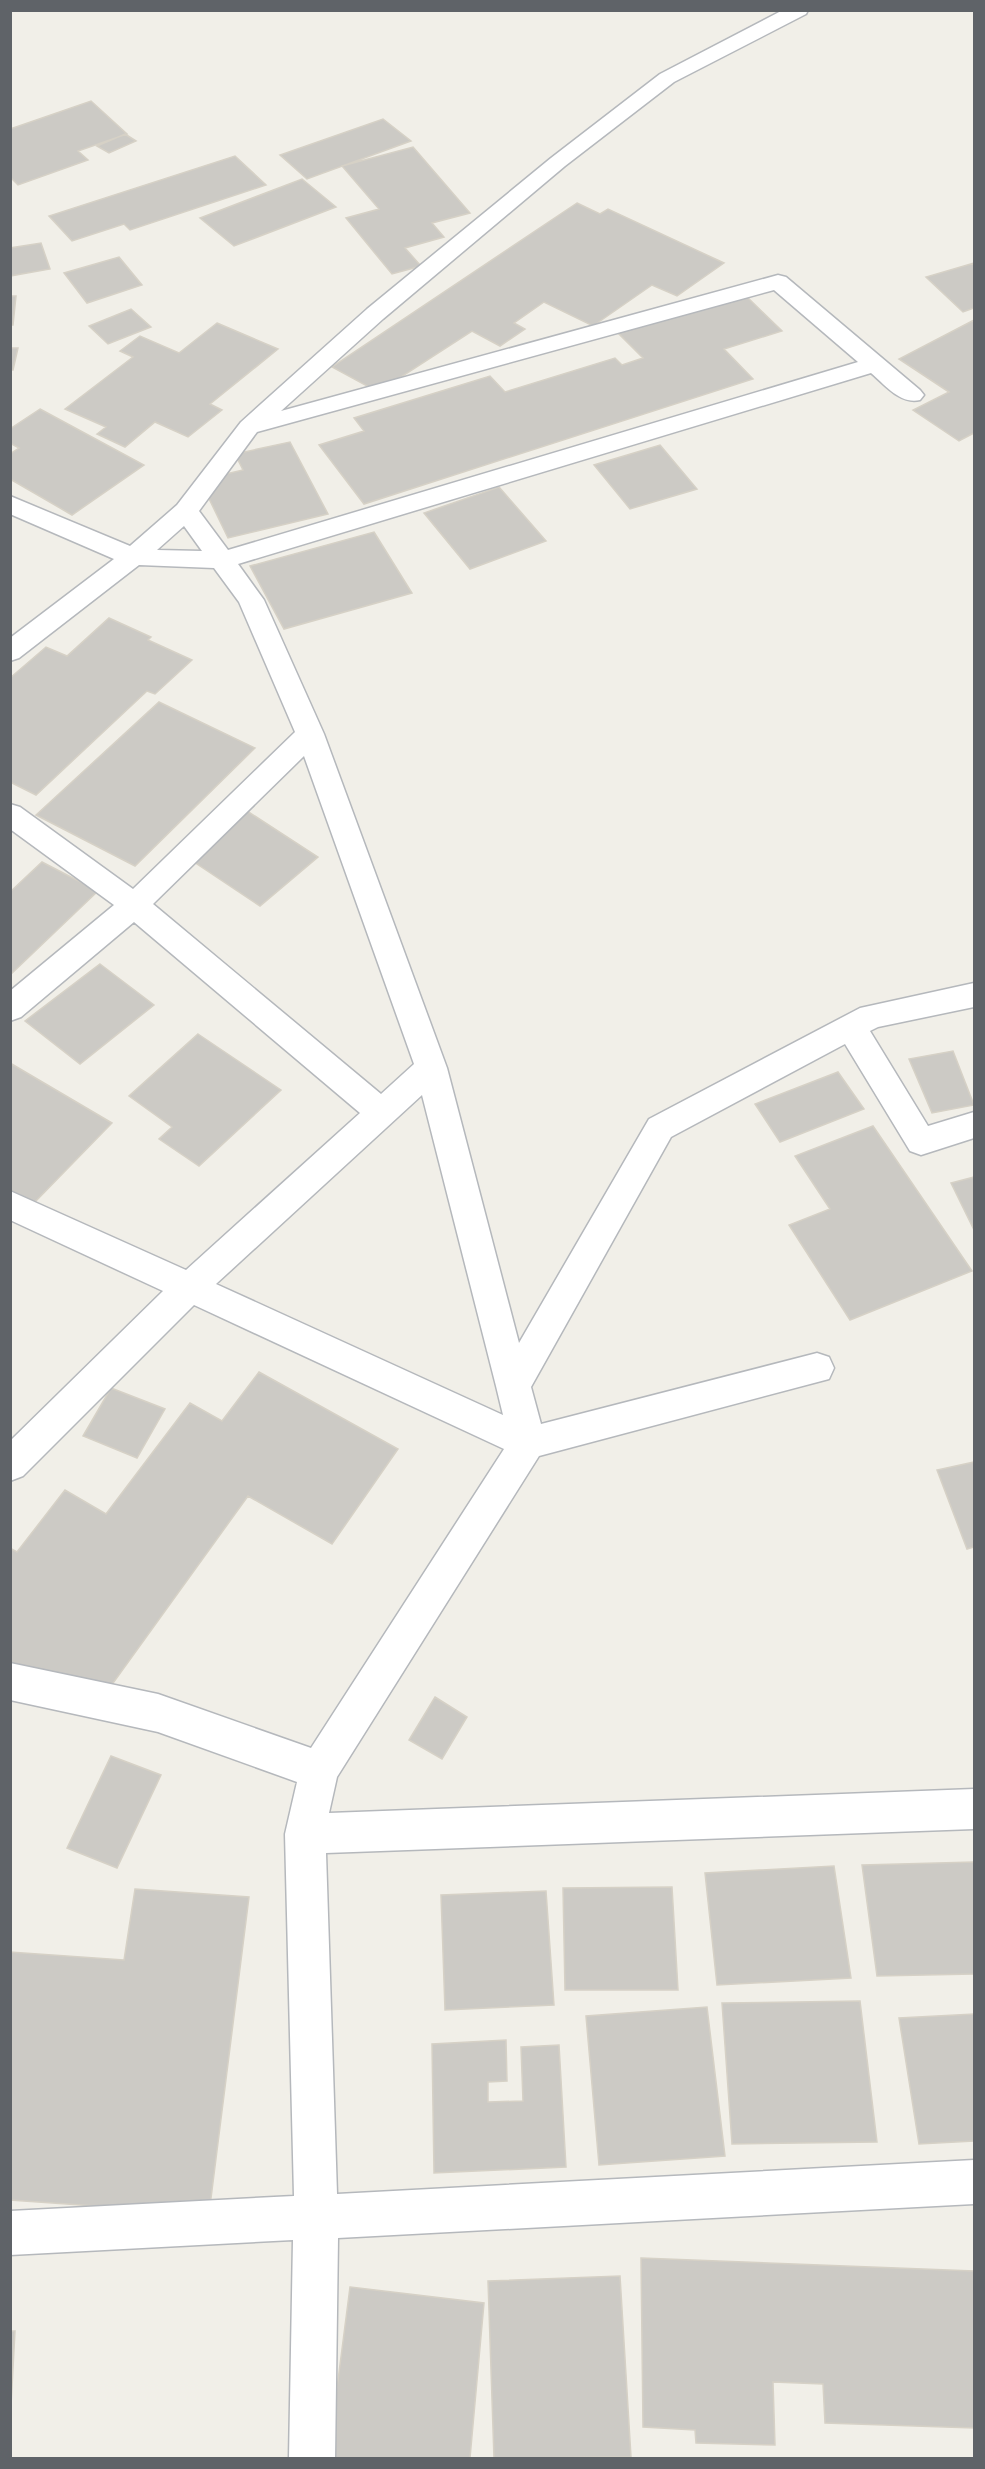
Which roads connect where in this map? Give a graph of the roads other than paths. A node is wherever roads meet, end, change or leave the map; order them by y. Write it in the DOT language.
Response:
graph roads {
  1 [pos="799,10"];
  2 [pos="875,364"];
  3 [pos="912,395"];
  4 [pos="249,427"];
  5 [pos="10,504"];
  6 [pos="186,511"];
  7 [pos="133,557"];
  8 [pos="222,560"];
  9 [pos="10,652"];
  10 [pos="309,734"];
  11 [pos="10,814"];
  12 [pos="134,905"];
  13 [pos="975,995"];
  14 [pos="10,1009"];
  15 [pos="851,1027"];
  16 [pos="431,1068"];
  17 [pos="381,1113"];
  18 [pos="975,1125"];
  19 [pos="10,1205"];
  20 [pos="191,1286"];
  21 [pos="817,1368"];
  22 [pos="513,1386"];
  23 [pos="528,1443"];
  24 [pos="10,1465"];
  25 [pos="10,1681"];
  26 [pos="319,1770"];
  27 [pos="975,1809"];
  28 [pos="305,1834"];
  29 [pos="975,2182"];
  30 [pos="316,2217"];
  31 [pos="10,2233"];
  32 [pos="312,2458"];
  1 -- 4 [label="street"];
  2 -- 3 [label="street"];
  2 -- 4 [label="street"];
  2 -- 8 [label="street"];
  4 -- 6 [label="street"];
  5 -- 7 [label="street"];
  6 -- 7 [label="street"];
  6 -- 8 [label="street"];
  7 -- 8 [label="street"];
  7 -- 9 [label="street"];
  8 -- 10 [label="street"];
  10 -- 12 [label="street"];
  10 -- 16 [label="street"];
  11 -- 12 [label="street"];
  12 -- 14 [label="street"];
  12 -- 17 [label="street"];
  13 -- 15 [label="street"];
  15 -- 18 [label="street"];
  15 -- 22 [label="street"];
  16 -- 17 [label="street"];
  16 -- 22 [label="street"];
  17 -- 20 [label="street"];
  19 -- 20 [label="street"];
  20 -- 23 [label="street"];
  20 -- 24 [label="street"];
  21 -- 23 [label="street"];
  22 -- 23 [label="street"];
  23 -- 26 [label="street"];
  25 -- 26 [label="street"];
  26 -- 28 [label="street"];
  27 -- 28 [label="street"];
  28 -- 30 [label="street"];
  29 -- 30 [label="street"];
  30 -- 31 [label="street"];
  30 -- 32 [label="street"];
}
